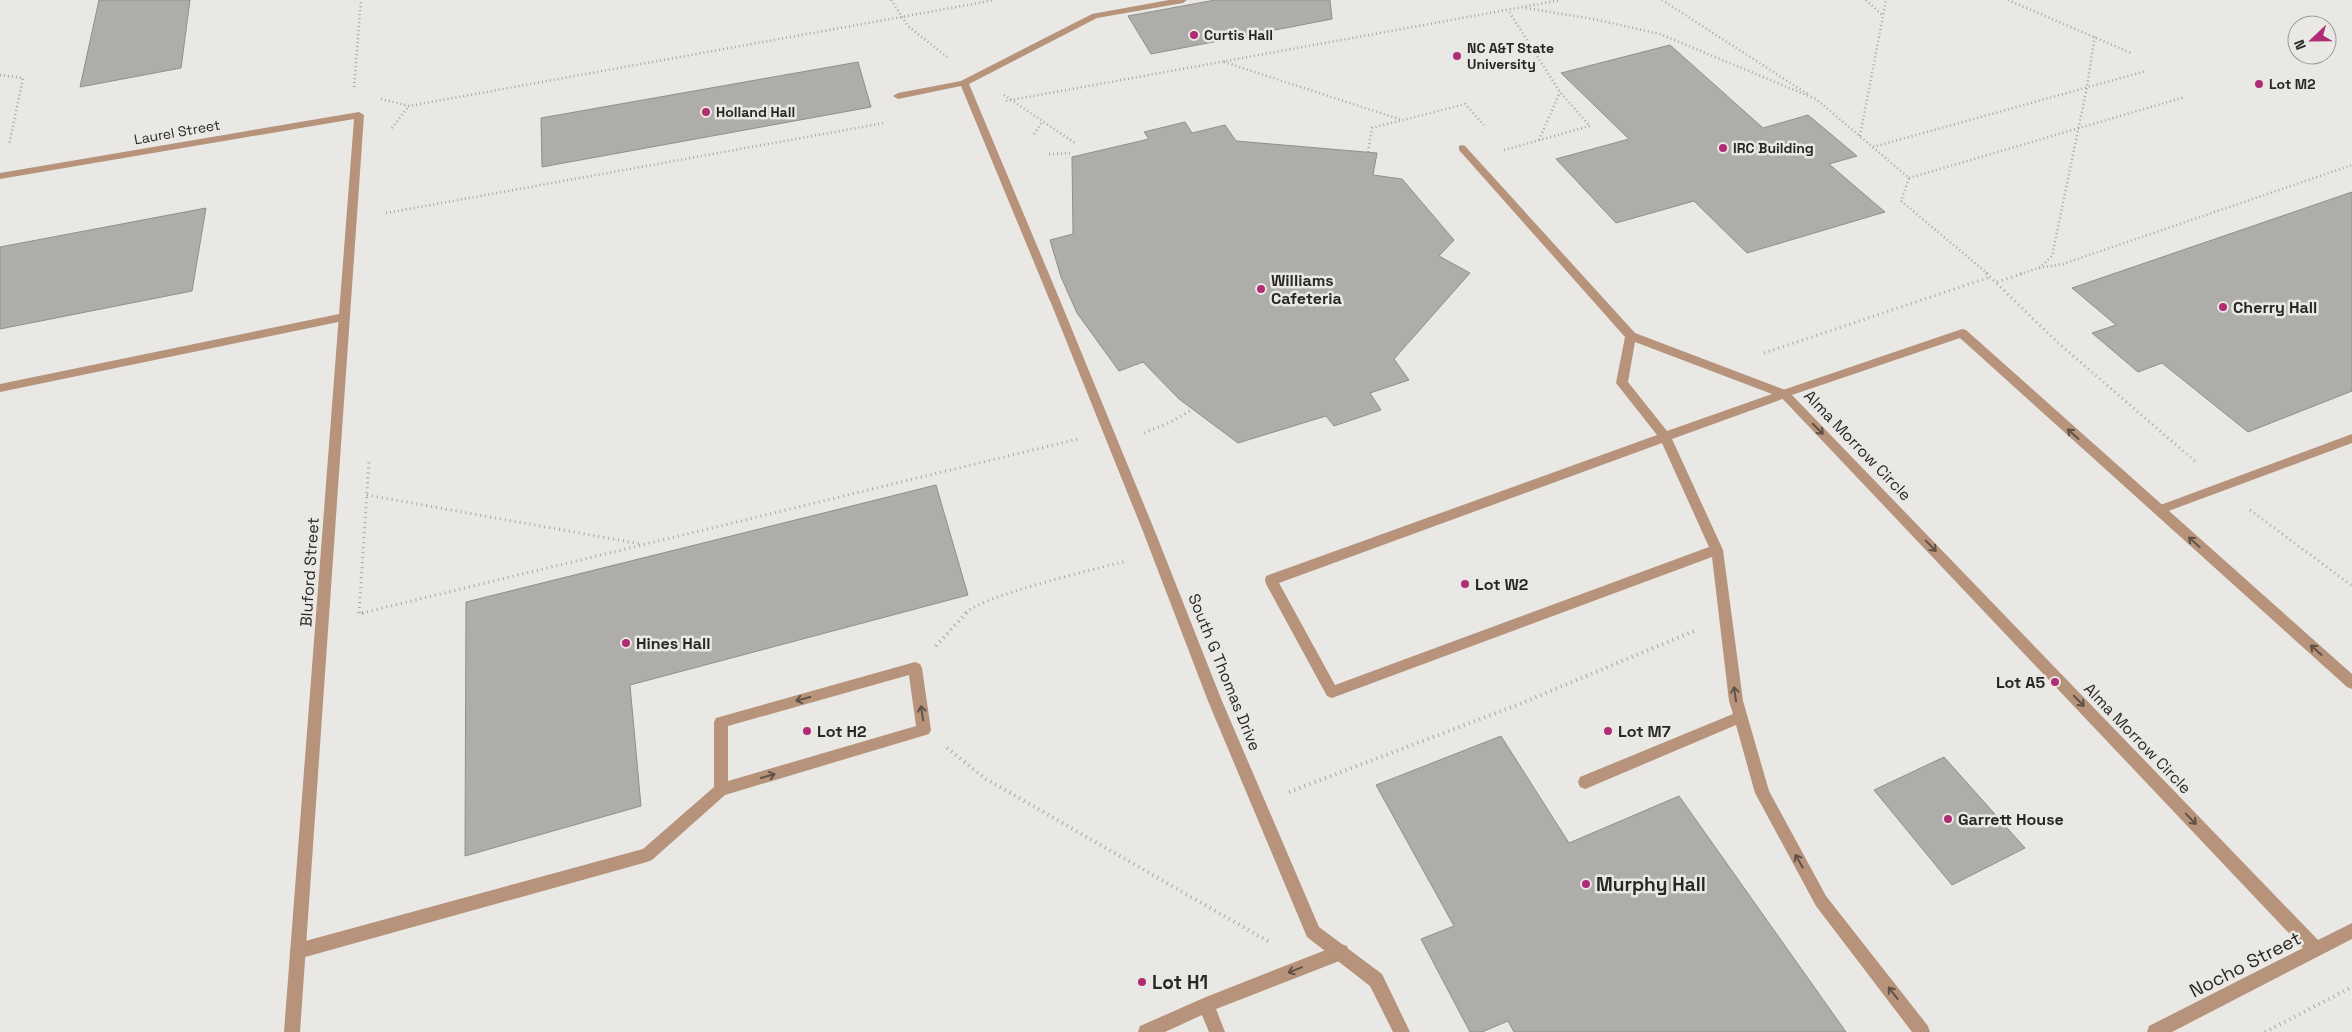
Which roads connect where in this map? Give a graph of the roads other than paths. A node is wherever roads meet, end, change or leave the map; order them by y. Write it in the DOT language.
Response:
graph roads {
  1 [pos="1183,0"];
  2 [pos="964,84"];
  3 [pos="898,96"];
  4 [pos="359,115"];
  5 [pos="1462,148"];
  6 [pos="0,176"];
  7 [pos="344,316"];
  8 [pos="1631,336"];
  9 [pos="0,388"];
  10 [pos="1784,394"];
  11 [pos="1665,437"];
  12 [pos="2352,438"];
  13 [pos="2159,510"];
  14 [pos="1717,550"];
  15 [pos="2352,683"];
  16 [pos="1740,717"];
  17 [pos="1585,782"];
  18 [pos="721,790"];
  19 [pos="2352,931"];
  20 [pos="2316,950"];
  21 [pos="298,951"];
  22 [pos="1341,952"];
  23 [pos="1206,1005"];
  24 [pos="292,1032"];
  25 [pos="1146,1032"];
  26 [pos="1217,1032"];
  27 [pos="1402,1032"];
  28 [pos="1922,1032"];
  29 [pos="2155,1032"];
  1 -- 2 [label="street"];
  2 -- 3 [label="street"];
  2 -- 22 [label="street, South G Thomas Drive"];
  4 -- 6 [label="street, Laurel Street"];
  4 -- 7 [label="street, Bluford Street"];
  5 -- 8 [label="street"];
  7 -- 9 [label="street"];
  7 -- 21 [label="street, Bluford Street"];
  8 -- 10 [label="street"];
  8 -- 11 [label="street"];
  10 -- 11 [label="street"];
  13 -- 10 [label="street, Alma Morrow Circle, one-way"];
  10 -- 20 [label="street, Alma Morrow Circle, one-way"];
  11 -- 14 [label="street"];
  11 -- 14 [label="street"];
  12 -- 13 [label="street"];
  15 -- 13 [label="street, Alma Morrow Circle, one-way"];
  16 -- 14 [label="street, one-way"];
  16 -- 17 [label="street"];
  28 -- 16 [label="street, one-way"];
  18 -- 18 [label="street, one-way"];
  18 -- 21 [label="street"];
  19 -- 20 [label="street, Nocho Street"];
  20 -- 29 [label="street, Nocho Street"];
  21 -- 24 [label="street, Bluford Street"];
  22 -- 23 [label="street, one-way"];
  22 -- 27 [label="street, South G Thomas Drive"];
  23 -- 25 [label="street"];
  23 -- 26 [label="street"];
}
